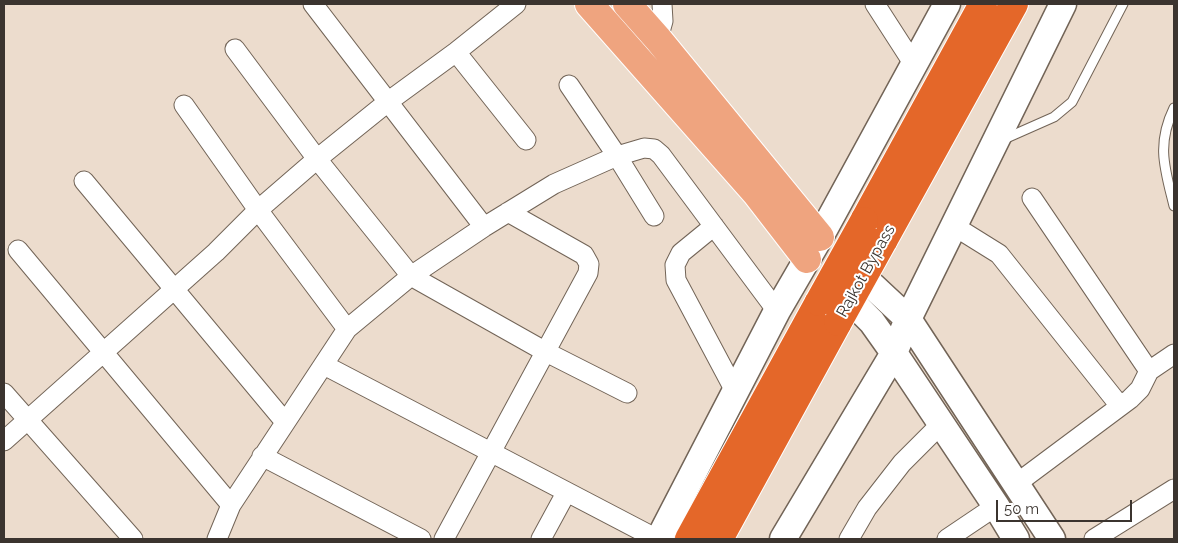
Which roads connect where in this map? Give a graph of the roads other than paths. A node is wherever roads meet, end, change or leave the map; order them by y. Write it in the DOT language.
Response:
graph roads {
  1 [pos="313,4"];
  2 [pos="516,4"];
  3 [pos="589,4"];
  4 [pos="627,4"];
  5 [pos="662,4"];
  6 [pos="875,4"];
  7 [pos="946,4"];
  8 [pos="984,4"];
  9 [pos="1014,4"];
  10 [pos="1063,4"];
  11 [pos="1123,4"];
  12 [pos="658,39"];
  13 [pos="235,49"];
  14 [pos="456,52"];
  15 [pos="913,63"];
  16 [pos="569,85"];
  17 [pos="389,101"];
  18 [pos="184,105"];
  19 [pos="1174,108"];
  20 [pos="526,140"];
  21 [pos="995,143"];
  22 [pos="617,156"];
  23 [pos="317,159"];
  24 [pos="84,181"];
  25 [pos="1032,198"];
  26 [pos="1174,206"];
  27 [pos="258,210"];
  28 [pos="508,212"];
  29 [pos="654,216"];
  30 [pos="714,226"];
  31 [pos="954,226"];
  32 [pos="484,227"];
  33 [pos="814,248"];
  34 [pos="18,250"];
  35 [pos="411,276"];
  36 [pos="174,290"];
  37 [pos="777,311"];
  38 [pos="908,319"];
  39 [pos="347,329"];
  40 [pos="104,352"];
  41 [pos="546,352"];
  42 [pos="894,353"];
  43 [pos="1174,354"];
  44 [pos="324,365"];
  45 [pos="1149,371"];
  46 [pos="735,391"];
  47 [pos="4,393"];
  48 [pos="626,393"];
  49 [pos="1120,406"];
  50 [pos="28,420"];
  51 [pos="285,422"];
  52 [pos="941,424"];
  53 [pos="4,441"];
  54 [pos="490,454"];
  55 [pos="262,456"];
  56 [pos="1016,484"];
  57 [pos="1174,489"];
  58 [pos="566,492"];
  59 [pos="231,505"];
  60 [pos="996,506"];
  61 [pos="133,539"];
  62 [pos="217,539"];
  63 [pos="421,539"];
  64 [pos="444,539"];
  65 [pos="541,539"];
  66 [pos="658,539"];
  67 [pos="689,539"];
  68 [pos="719,539"];
  69 [pos="783,539"];
  70 [pos="850,539"];
  71 [pos="947,539"];
  72 [pos="1016,539"];
  73 [pos="1052,539"];
  74 [pos="1094,539"];
  1 -- 17 [label="street"];
  2 -- 14 [label="street"];
  3 -- 33 [label="main road"];
  4 -- 12 [label="main road"];
  5 -- 12 [label="street"];
  6 -- 15 [label="street"];
  7 -- 15 [label="street"];
  8 -- 67 [label="highway, Rajkot Bypass, bridge"];
  9 -- 68 [label="highway, Rajkot Bypass, bridge"];
  10 -- 21 [label="street"];
  11 -- 21 [label="lane"];
  12 -- 33 [label="main road"];
  13 -- 23 [label="street"];
  14 -- 17 [label="street"];
  14 -- 20 [label="street"];
  15 -- 33 [label="street"];
  16 -- 22 [label="street"];
  17 -- 23 [label="street"];
  17 -- 32 [label="street"];
  18 -- 27 [label="street"];
  19 -- 26 [label="lane"];
  21 -- 31 [label="street"];
  22 -- 28 [label="street"];
  22 -- 29 [label="street"];
  22 -- 30 [label="street"];
  23 -- 27 [label="street"];
  23 -- 35 [label="street"];
  24 -- 36 [label="street"];
  25 -- 45 [label="street"];
  27 -- 36 [label="street"];
  27 -- 39 [label="street"];
  28 -- 32 [label="street"];
  28 -- 41 [label="street"];
  30 -- 37 [label="street"];
  30 -- 46 [label="street"];
  31 -- 38 [label="street"];
  31 -- 49 [label="street"];
  32 -- 35 [label="street"];
  33 -- 37 [label="street"];
  33 -- 38 [label="street"];
  33 -- 42 [label="street"];
  34 -- 40 [label="street"];
  35 -- 39 [label="street"];
  35 -- 41 [label="street"];
  36 -- 40 [label="street"];
  36 -- 51 [label="street"];
  37 -- 46 [label="street"];
  38 -- 42 [label="street"];
  38 -- 56 [label="street"];
  39 -- 44 [label="street"];
  40 -- 50 [label="street"];
  40 -- 59 [label="street"];
  41 -- 48 [label="street"];
  41 -- 54 [label="street"];
  42 -- 52 [label="street"];
  42 -- 69 [label="street"];
  43 -- 45 [label="street"];
  44 -- 51 [label="street"];
  44 -- 54 [label="street"];
  45 -- 49 [label="street"];
  46 -- 66 [label="street"];
  47 -- 50 [label="street"];
  49 -- 56 [label="street"];
  50 -- 53 [label="street"];
  50 -- 61 [label="street"];
  51 -- 55 [label="street"];
  52 -- 60 [label="street"];
  52 -- 70 [label="street"];
  54 -- 58 [label="street"];
  54 -- 64 [label="street"];
  55 -- 59 [label="street"];
  55 -- 63 [label="street"];
  56 -- 73 [label="street"];
  57 -- 74 [label="street"];
  58 -- 65 [label="street"];
  58 -- 66 [label="street"];
  59 -- 62 [label="street"];
  60 -- 71 [label="street"];
  60 -- 72 [label="street"];
}
